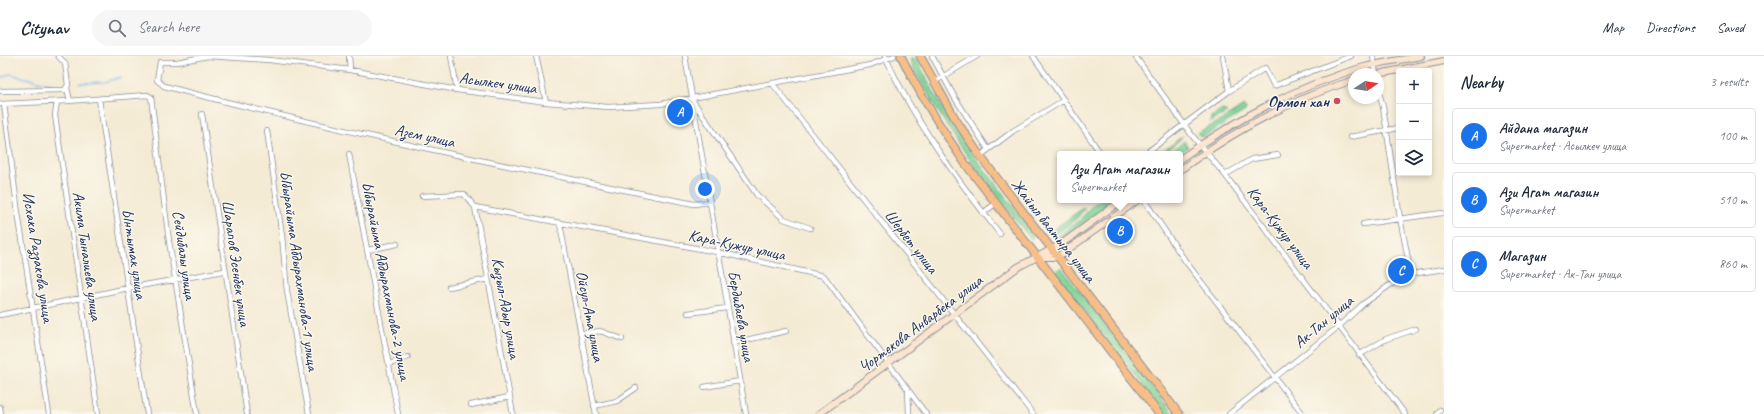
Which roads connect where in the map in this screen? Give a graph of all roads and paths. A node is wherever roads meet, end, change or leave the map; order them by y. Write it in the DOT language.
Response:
graph roads {
  1 [pos="58,56"];
  2 [pos="349,56"];
  3 [pos="451,56"];
  4 [pos="536,56"];
  5 [pos="685,56"];
  6 [pos="894,56"];
  7 [pos="901,56"];
  8 [pos="920,56"];
  9 [pos="932,56"];
  10 [pos="977,56"];
  11 [pos="1034,56"];
  12 [pos="1136,56"];
  13 [pos="1223,56"];
  14 [pos="1351,56"];
  15 [pos="1373,56"];
  16 [pos="1420,56"];
  17 [pos="269,58"];
  18 [pos="886,58"];
  19 [pos="1444,61"];
  20 [pos="160,62"];
  21 [pos="1375,65"];
  22 [pos="1376,68"];
  23 [pos="350,70"];
  24 [pos="1384,73"];
  25 [pos="943,77"];
  26 [pos="934,82"];
  27 [pos="1348,82"];
  28 [pos="772,83"];
  29 [pos="67,88"];
  30 [pos="457,90"];
  31 [pos="0,91"];
  32 [pos="1229,91"];
  33 [pos="691,98"];
  34 [pos="99,99"];
  35 [pos="1064,100"];
  36 [pos="70,101"];
  37 [pos="57,102"];
  38 [pos="546,102"];
  39 [pos="2,104"];
  40 [pos="1381,104"];
  41 [pos="202,114"];
  42 [pos="1184,124"];
  43 [pos="1396,128"];
  44 [pos="267,130"];
  45 [pos="1386,130"];
  46 [pos="1350,137"];
  47 [pos="1200,144"];
  48 [pos="988,149"];
  49 [pos="1099,151"];
  50 [pos="1149,151"];
  51 [pos="1206,151"];
  52 [pos="349,154"];
  53 [pos="1278,155"];
  54 [pos="980,156"];
  55 [pos="1183,157"];
  56 [pos="1183,168"];
  57 [pos="1226,175"];
  58 [pos="422,196"];
  59 [pos="710,202"];
  60 [pos="1118,203"];
  61 [pos="1134,203"];
  62 [pos="1146,203"];
  63 [pos="996,204"];
  64 [pos="475,207"];
  65 [pos="983,213"];
  66 [pos="1442,213"];
  67 [pos="1400,218"];
  68 [pos="560,224"];
  69 [pos="1363,224"];
  70 [pos="810,228"];
  71 [pos="1000,234"];
  72 [pos="397,244"];
  73 [pos="368,250"];
  74 [pos="1052,250"];
  75 [pos="717,252"];
  76 [pos="1038,257"];
  77 [pos="1057,257"];
  78 [pos="1444,269"];
  79 [pos="224,271"];
  80 [pos="1411,274"];
  81 [pos="488,279"];
  82 [pos="175,280"];
  83 [pos="449,287"];
  84 [pos="128,288"];
  85 [pos="81,298"];
  86 [pos="727,308"];
  87 [pos="34,309"];
  88 [pos="688,313"];
  89 [pos="953,314"];
  90 [pos="0,315"];
  91 [pos="1338,327"];
  92 [pos="1416,329"];
  93 [pos="786,331"];
  94 [pos="581,334"];
  95 [pos="622,339"];
  96 [pos="733,343"];
  97 [pos="1359,354"];
  98 [pos="408,357"];
  99 [pos="390,364"];
  100 [pos="887,364"];
  101 [pos="1275,376"];
  102 [pos="740,380"];
  103 [pos="704,387"];
  104 [pos="636,388"];
  105 [pos="908,391"];
  106 [pos="509,397"];
  107 [pos="471,405"];
  108 [pos="594,406"];
  109 [pos="0,407"];
  110 [pos="1,414"];
  111 [pos="49,414"];
  112 [pos="98,414"];
  113 [pos="147,414"];
  114 [pos="197,414"];
  115 [pos="247,414"];
  116 [pos="309,414"];
  117 [pos="398,414"];
  118 [pos="513,414"];
  119 [pos="596,414"];
  120 [pos="746,414"];
  121 [pos="819,414"];
  122 [pos="909,414"];
  123 [pos="926,414"];
  124 [pos="1033,414"];
  125 [pos="1159,414"];
  126 [pos="1178,414"];
  127 [pos="1229,414"];
  128 [pos="1303,414"];
  129 [pos="1405,414"];
  1 -- 29 [label="street"];
  2 -- 23 [label="street"];
  3 -- 30 [label="street"];
  4 -- 38 [label="street"];
  5 -- 33 [label="street, Бердибаева улица"];
  6 -- 18 [label="street, Асылкеч улица"];
  7 -- 63 [label="main road, Жайыл баатыра улица"];
  8 -- 26 [label="main road, Жайыл баатыра улица"];
  9 -- 25 [label="street"];
  10 -- 25 [label="street"];
  11 -- 35 [label="street"];
  12 -- 42 [label="street, Кара-Кужур улица"];
  13 -- 32 [label="street"];
  14 -- 32 [label="street"];
  15 -- 21 [label="street"];
  16 -- 21 [label="main road"];
  17 -- 20 [label="street, Асылкеч улица"];
  17 -- 23 [label="street, Асылкеч улица"];
  18 -- 28 [label="street, Асылкеч улица"];
  18 -- 65 [label="street"];
  19 -- 24 [label="main road"];
  20 -- 59 [label="street, Азем улица"];
  21 -- 22 [label="street"];
  21 -- 47 [label="main road"];
  23 -- 30 [label="street, Асылкеч улица"];
  25 -- 26 [label="street"];
  25 -- 48 [label="street"];
  26 -- 54 [label="main road, Жайыл баатыра улица"];
  27 -- 51 [label="main road"];
  28 -- 33 [label="street, Асылкеч улица"];
  28 -- 89 [label="street, Шербет улица"];
  29 -- 31 [label="street"];
  29 -- 36 [label="street"];
  30 -- 38 [label="street, Асылкеч улица"];
  32 -- 42 [label="street"];
  33 -- 38 [label="street, Асылкеч улица"];
  33 -- 59 [label="street, Бердибаева улица"];
  33 -- 70 [label="street"];
  34 -- 36 [label="street"];
  34 -- 82 [label="street, Сейдибалы улица"];
  34 -- 84 [label="street, Ынтымак улица"];
  35 -- 48 [label="street"];
  35 -- 49 [label="street"];
  36 -- 37 [label="street"];
  37 -- 39 [label="street"];
  37 -- 85 [label="street, Акима Тыналиева улица"];
  39 -- 87 [label="street, Исхака Раззакова улица"];
  40 -- 45 [label="street"];
  41 -- 79 [label="street, Шарапов Эсенбек улица"];
  42 -- 47 [label="street, Кара-Кужур улица"];
  42 -- 50 [label="street"];
  43 -- 45 [label="street"];
  44 -- 116 [label="street, Ыбырайыма Абдырахманова-1 улица"];
  45 -- 46 [label="street"];
  45 -- 67 [label="street"];
  47 -- 51 [label="street, Кара-Кужур улица"];
  47 -- 55 [label="main road"];
  48 -- 54 [label="street"];
  51 -- 56 [label="main road"];
  51 -- 57 [label="street, Кара-Кужур улица"];
  52 -- 73 [label="street, Ыбырайыма Абдырахманова-2 улица"];
  53 -- 57 [label="street"];
  54 -- 74 [label="main road, Жайыл баатыра улица"];
  57 -- 91 [label="street, Кара-Кужур улица"];
  58 -- 64 [label="street"];
  59 -- 75 [label="street, Бердибаева улица"];
  60 -- 74 [label="main road"];
  61 -- 77 [label="main road"];
  62 -- 101 [label="street"];
  63 -- 65 [label="street"];
  63 -- 76 [label="main road, Жайыл баатыра улица"];
  64 -- 68 [label="street, Кара-Кужур улица"];
  64 -- 81 [label="street, Кызыл-Адыр улица"];
  65 -- 71 [label="street"];
  66 -- 67 [label="street"];
  67 -- 69 [label="street"];
  67 -- 80 [label="street"];
  68 -- 75 [label="street, Кара-Кужур улица"];
  68 -- 94 [label="street, Ойсул-Ата улица"];
  72 -- 73 [label="street"];
  73 -- 99 [label="street, Ыбырайыма Абдырахманова-2 улица"];
  74 -- 76 [label="main road, Чортекова Анварбека улица"];
  74 -- 77 [label="main road, Жайыл баатыра улица"];
  75 -- 86 [label="street, Бердибаева улица"];
  75 -- 100 [label="street, Кара-Кужур улица"];
  76 -- 77 [label="main road"];
  76 -- 89 [label="main road, Чортекова Анварбека улица"];
  76 -- 125 [label="main road, Жайыл баатыра улица"];
  77 -- 126 [label="main road, Жайыл баатыра улица"];
  78 -- 80 [label="street, Ак-Тан улица"];
  79 -- 82 [label="street"];
  79 -- 115 [label="street, Шарапов Эсенбек улица"];
  80 -- 91 [label="street, Ак-Тан улица"];
  81 -- 83 [label="street"];
  81 -- 106 [label="street, Кызыл-Адыр улица"];
  82 -- 84 [label="street"];
  82 -- 114 [label="street, Сейдибалы улица"];
  84 -- 85 [label="street"];
  84 -- 113 [label="street, Ынтымак улица"];
  85 -- 87 [label="street"];
  85 -- 112 [label="street, Акима Тыналиева улица"];
  86 -- 88 [label="street"];
  86 -- 96 [label="street, Бердибаева улица"];
  87 -- 90 [label="street"];
  87 -- 111 [label="street, Исхака Раззакова улица"];
  89 -- 100 [label="main road, Чортекова Анварбека улица"];
  89 -- 124 [label="street, Шербет улица"];
  91 -- 97 [label="street, Кара-Кужур улица"];
  91 -- 101 [label="street, Ак-Тан улица"];
  92 -- 97 [label="street"];
  93 -- 96 [label="street"];
  94 -- 95 [label="street"];
  94 -- 108 [label="street, Ойсул-Ата улица"];
  96 -- 102 [label="street, Бердибаева улица"];
  97 -- 129 [label="street, Кара-Кужур улица"];
  98 -- 99 [label="street"];
  99 -- 117 [label="street, Ыбырайыма Абдырахманова-2 улица"];
  100 -- 105 [label="street, Кара-Кужур улица"];
  100 -- 121 [label="main road, Чортекова Анварбека улица"];
  101 -- 127 [label="street, Ак-Тан улица"];
  101 -- 128 [label="street"];
  102 -- 103 [label="street"];
  102 -- 120 [label="street, Бердибаева улица"];
  104 -- 108 [label="street"];
  105 -- 122 [label="street"];
  105 -- 123 [label="street, Кара-Кужур улица"];
  106 -- 107 [label="street"];
  106 -- 118 [label="street, Кызыл-Адыр улица"];
  108 -- 119 [label="street, Ойсул-Ата улица"];
  109 -- 110 [label="street"];
}
